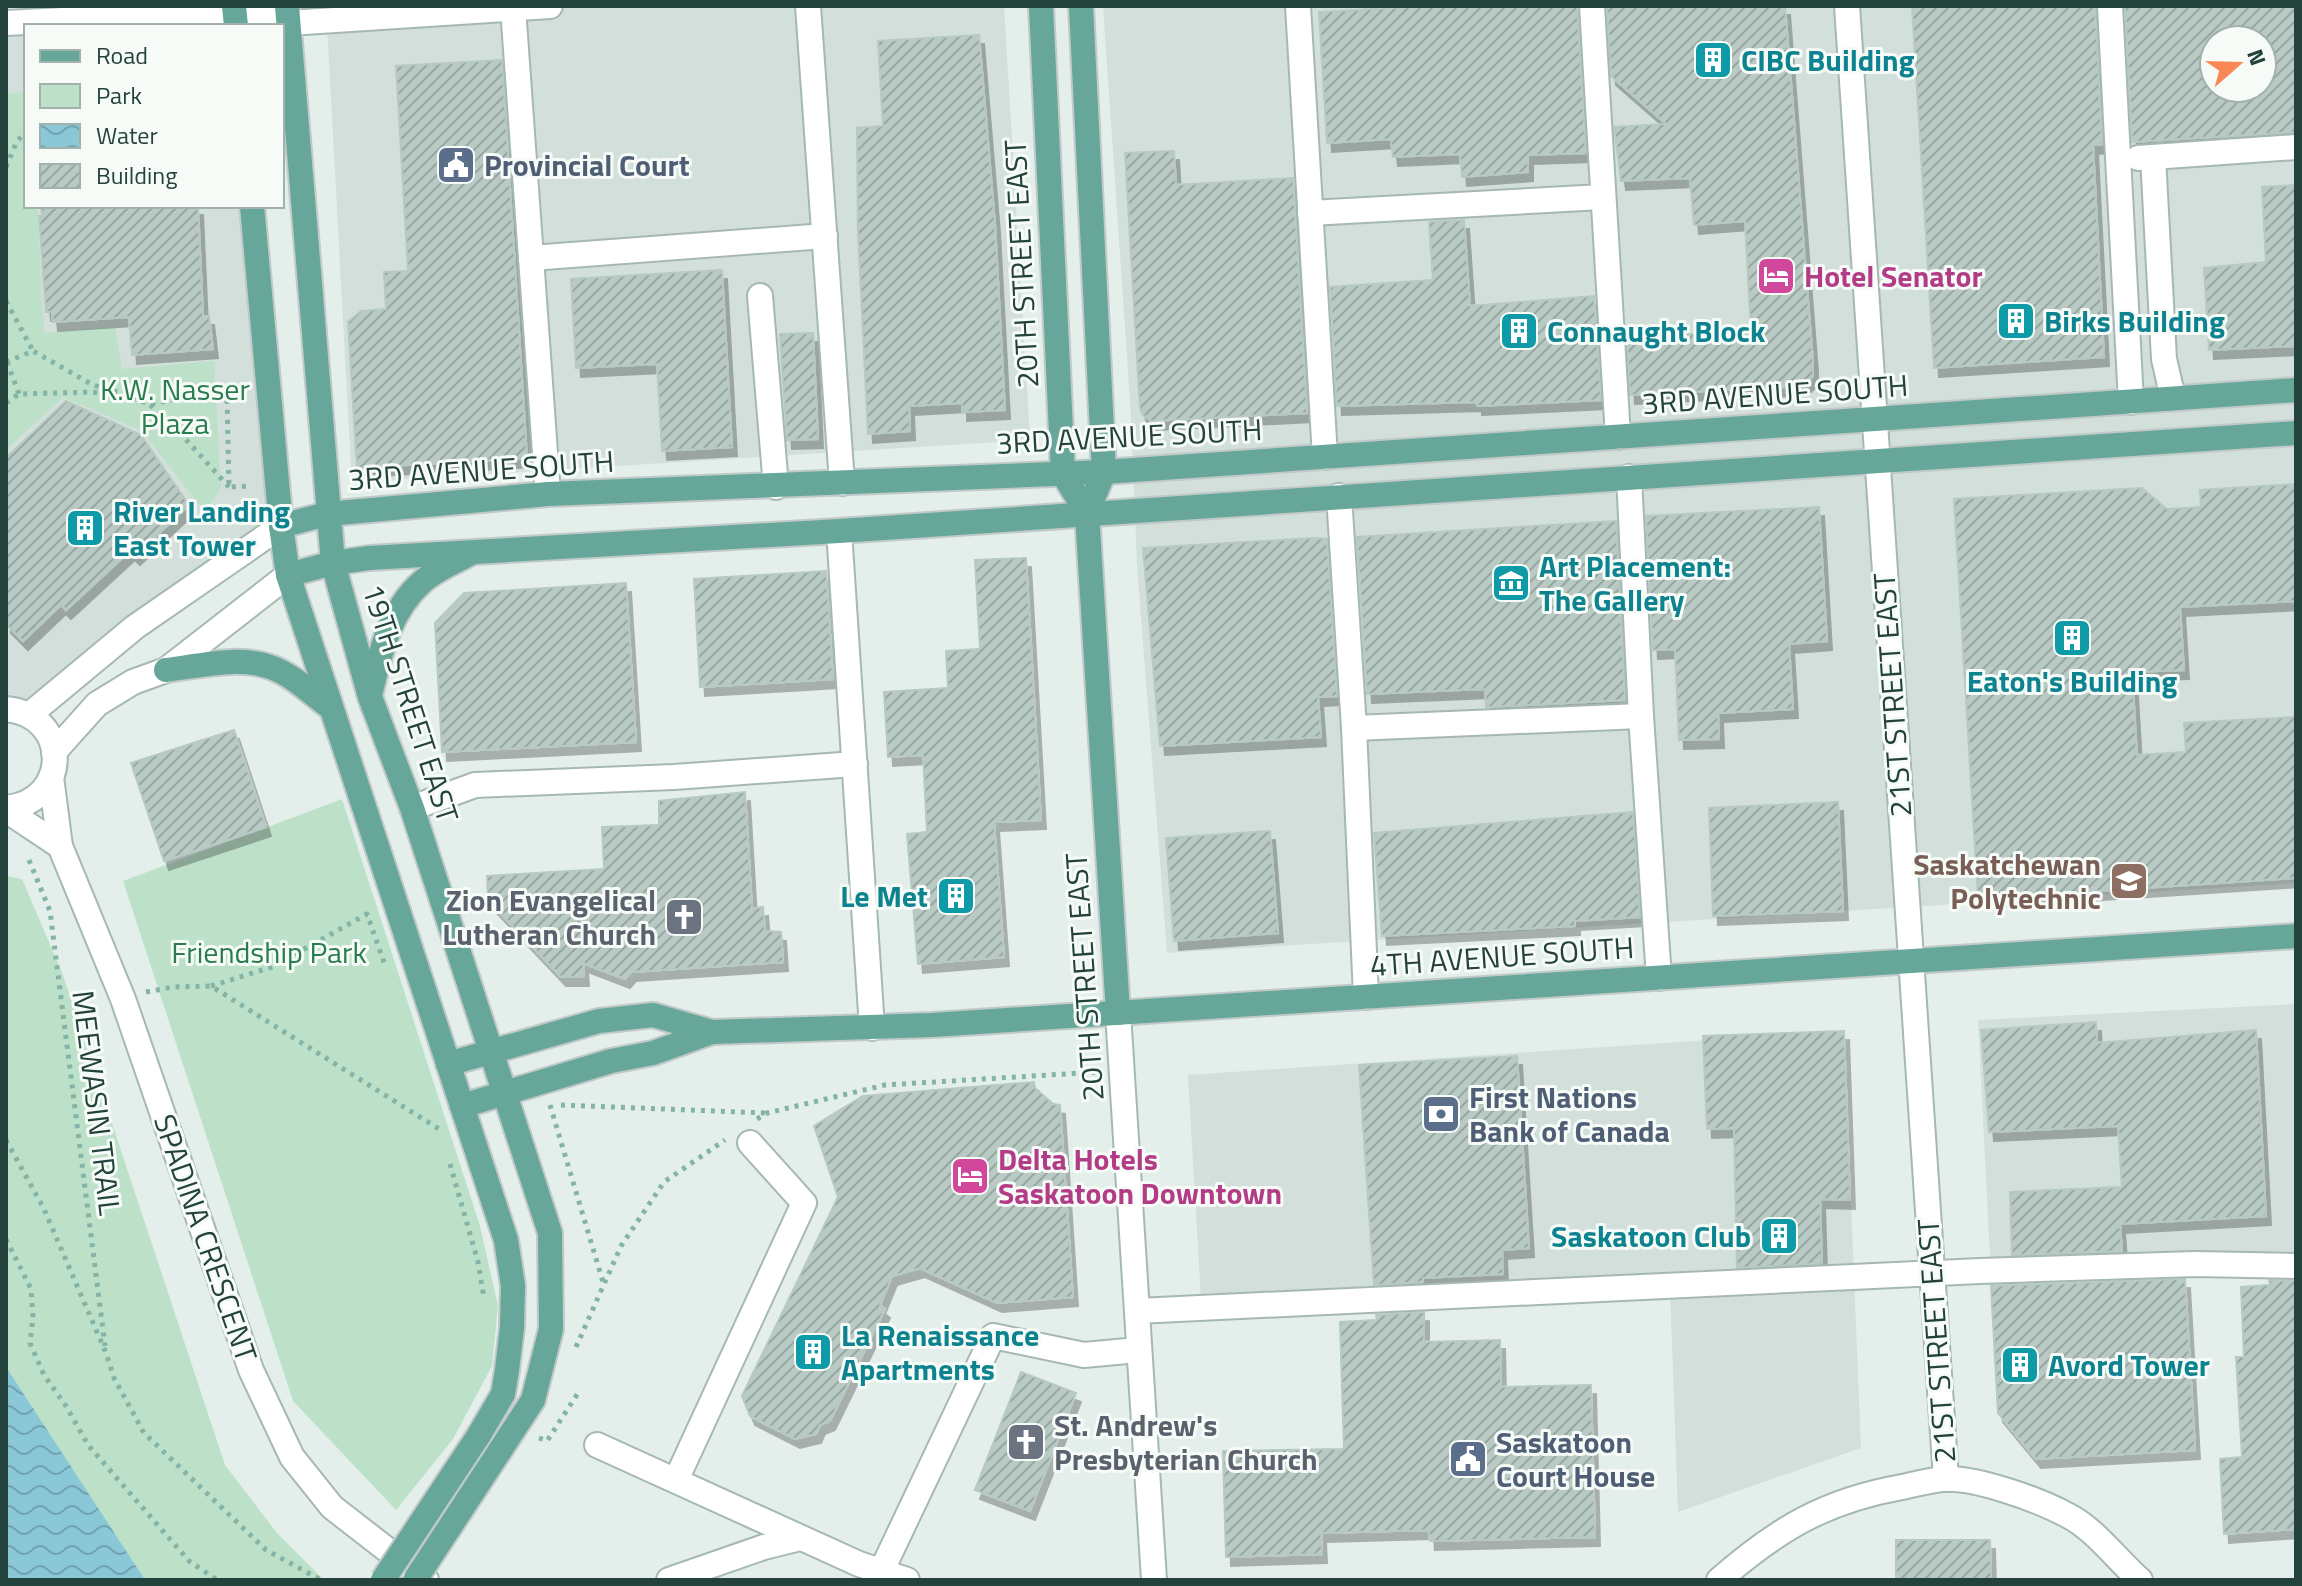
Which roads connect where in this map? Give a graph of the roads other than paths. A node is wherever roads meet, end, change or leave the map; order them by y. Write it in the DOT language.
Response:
graph roads {
  1 [pos="550,6"];
  2 [pos="808,6"];
  3 [pos="1041,6"];
  4 [pos="1081,6"];
  5 [pos="1298,6"];
  6 [pos="1592,6"];
  7 [pos="1847,6"];
  8 [pos="2110,6"];
  9 [pos="513,8"];
  10 [pos="239,12"];
  11 [pos="288,15"];
  12 [pos="6,23"];
  13 [pos="2296,147"];
  14 [pos="2153,157"];
  15 [pos="2119,160"];
  16 [pos="1602,197"];
  17 [pos="252,208"];
  18 [pos="1310,213"];
  19 [pos="825,236"];
  20 [pos="531,258"];
  21 [pos="760,296"];
  22 [pos="2296,390"];
  23 [pos="2173,398"];
  24 [pos="2131,402"];
  25 [pos="1874,420"];
  26 [pos="2296,433"];
  27 [pos="1618,437"];
  28 [pos="1325,457"];
  29 [pos="1877,461"];
  30 [pos="1104,472"];
  31 [pos="1063,474"];
  32 [pos="1629,477"];
  33 [pos="842,483"];
  34 [pos="776,487"];
  35 [pos="548,494"];
  36 [pos="1339,496"];
  37 [pos="1087,513"];
  38 [pos="327,514"];
  39 [pos="281,526"];
  40 [pos="839,531"];
  41 [pos="475,551"];
  42 [pos="333,563"];
  43 [pos="288,575"];
  44 [pos="166,670"];
  45 [pos="370,697"];
  46 [pos="331,708"];
  47 [pos="18,712"];
  48 [pos="1641,716"];
  49 [pos="1354,728"];
  50 [pos="54,752"];
  51 [pos="855,764"];
  52 [pos="51,777"];
  53 [pos="412,808"];
  54 [pos="6,809"];
  55 [pos="60,846"];
  56 [pos="2296,936"];
  57 [pos="1910,961"];
  58 [pos="1659,978"];
  59 [pos="1366,997"];
  60 [pos="1118,1013"];
  61 [pos="872,1028"];
  62 [pos="712,1032"];
  63 [pos="492,1050"];
  64 [pos="448,1064"];
  65 [pos="506,1093"];
  66 [pos="462,1106"];
  67 [pos="744,1134"];
  68 [pos="2296,1266"];
  69 [pos="1932,1274"];
  70 [pos="1137,1311"];
  71 [pos="1138,1350"];
  72 [pos="597,1445"];
  73 [pos="1946,1479"];
  74 [pos="676,1480"];
  75 [pos="800,1538"];
  76 [pos="881,1572"];
  77 [pos="383,1580"];
  78 [pos="415,1580"];
  79 [pos="426,1580"];
  80 [pos="669,1580"];
  81 [pos="907,1580"];
  82 [pos="1154,1580"];
  83 [pos="1719,1580"];
  84 [pos="2140,1580"];
  1 -- 9 [label="street"];
  2 -- 19 [label="street"];
  3 -- 31 [label="main road, 20TH STREET EAST"];
  4 -- 30 [label="main road, 20TH STREET EAST"];
  5 -- 18 [label="street"];
  6 -- 16 [label="street"];
  7 -- 25 [label="street, 21ST STREET EAST"];
  8 -- 15 [label="street"];
  9 -- 11 [label="street"];
  9 -- 20 [label="street"];
  10 -- 11 [label="street"];
  10 -- 12 [label="street"];
  11 -- 38 [label="main road, 19TH STREET EAST"];
  13 -- 14 [label="street"];
  14 -- 15 [label="street"];
  14 -- 23 [label="street"];
  15 -- 24 [label="street"];
  16 -- 18 [label="street"];
  16 -- 27 [label="street"];
  17 -- 39 [label="main road"];
  18 -- 28 [label="street"];
  19 -- 20 [label="street"];
  19 -- 33 [label="street"];
  20 -- 35 [label="street"];
  21 -- 34 [label="street"];
  22 -- 23 [label="main road, 3RD AVENUE SOUTH"];
  23 -- 24 [label="main road, 3RD AVENUE SOUTH"];
  24 -- 25 [label="main road, 3RD AVENUE SOUTH"];
  25 -- 27 [label="main road, 3RD AVENUE SOUTH"];
  25 -- 29 [label="street, 21ST STREET EAST"];
  26 -- 29 [label="main road"];
  27 -- 28 [label="main road, 3RD AVENUE SOUTH"];
  28 -- 30 [label="main road, 3RD AVENUE SOUTH"];
  29 -- 32 [label="main road"];
  29 -- 57 [label="street, 21ST STREET EAST"];
  30 -- 31 [label="main road, 3RD AVENUE SOUTH"];
  30 -- 37 [label="main road, 20TH STREET EAST"];
  31 -- 33 [label="main road, 3RD AVENUE SOUTH"];
  31 -- 37 [label="main road, 20TH STREET EAST"];
  32 -- 36 [label="main road"];
  32 -- 48 [label="street"];
  33 -- 34 [label="main road, 3RD AVENUE SOUTH"];
  34 -- 35 [label="main road, 3RD AVENUE SOUTH"];
  35 -- 38 [label="main road, 3RD AVENUE SOUTH"];
  36 -- 37 [label="main road"];
  36 -- 49 [label="street"];
  37 -- 40 [label="main road"];
  37 -- 60 [label="main road, 20TH STREET EAST"];
  38 -- 39 [label="main road, 3RD AVENUE SOUTH"];
  38 -- 42 [label="main road, 19TH STREET EAST"];
  39 -- 43 [label="main road"];
  39 -- 47 [label="street, 3RD AVENUE SOUTH"];
  40 -- 41 [label="main road"];
  40 -- 51 [label="street"];
  41 -- 42 [label="main road"];
  41 -- 45 [label="main road"];
  42 -- 43 [label="main road"];
  42 -- 45 [label="main road, 19TH STREET EAST"];
  43 -- 44 [label="street"];
  43 -- 46 [label="main road"];
  44 -- 46 [label="main road"];
  44 -- 50 [label="street"];
  45 -- 53 [label="main road, 19TH STREET EAST"];
  46 -- 64 [label="main road"];
  47 -- 50 [label="street"];
  48 -- 49 [label="street"];
  48 -- 58 [label="street"];
  49 -- 59 [label="street"];
  50 -- 52 [label="street, SPADINA CRESCENT"];
  51 -- 53 [label="street"];
  51 -- 61 [label="street"];
  52 -- 54 [label="street"];
  52 -- 55 [label="street, SPADINA CRESCENT"];
  53 -- 63 [label="main road, 19TH STREET EAST"];
  54 -- 55 [label="street"];
  55 -- 79 [label="street, SPADINA CRESCENT"];
  56 -- 57 [label="main road, 4TH AVENUE SOUTH"];
  57 -- 58 [label="main road, 4TH AVENUE SOUTH"];
  57 -- 69 [label="street, 21ST STREET EAST"];
  58 -- 59 [label="main road, 4TH AVENUE SOUTH"];
  59 -- 60 [label="main road, 4TH AVENUE SOUTH"];
  60 -- 61 [label="main road, 4TH AVENUE SOUTH"];
  60 -- 70 [label="street, 20TH STREET EAST"];
  61 -- 62 [label="main road, 4TH AVENUE SOUTH"];
  62 -- 63 [label="main road, 4TH AVENUE SOUTH"];
  62 -- 65 [label="main road, 4TH AVENUE SOUTH"];
  63 -- 64 [label="main road, 4TH AVENUE SOUTH"];
  63 -- 65 [label="main road, 19TH STREET EAST"];
  64 -- 66 [label="main road"];
  65 -- 66 [label="main road, 4TH AVENUE SOUTH"];
  65 -- 78 [label="main road, 19TH STREET EAST, bridge"];
  66 -- 77 [label="main road, bridge"];
  67 -- 74 [label="street"];
  68 -- 69 [label="street"];
  69 -- 70 [label="street"];
  69 -- 73 [label="street, 21ST STREET EAST"];
  70 -- 71 [label="street, 20TH STREET EAST"];
  71 -- 76 [label="street"];
  71 -- 82 [label="street, 20TH STREET EAST"];
  72 -- 74 [label="street"];
  73 -- 83 [label="street"];
  73 -- 84 [label="street"];
  74 -- 75 [label="street"];
  75 -- 76 [label="street"];
  75 -- 80 [label="street"];
  76 -- 81 [label="street"];
}
